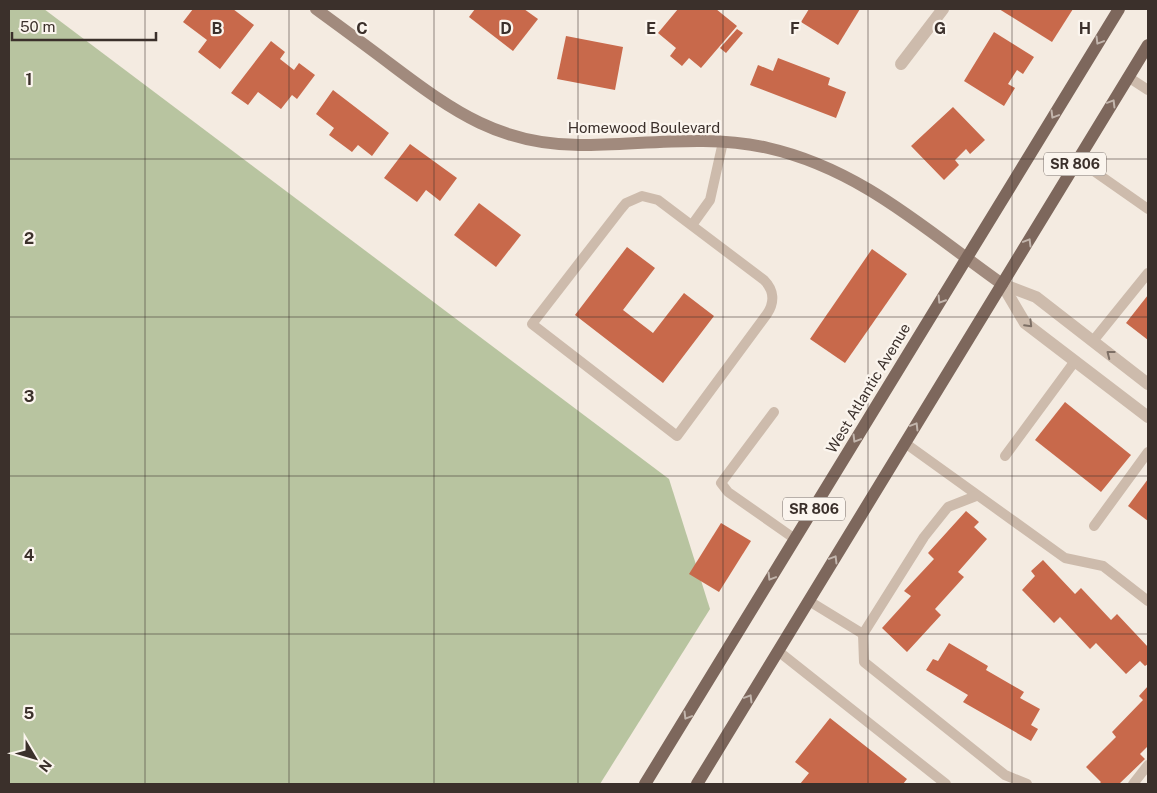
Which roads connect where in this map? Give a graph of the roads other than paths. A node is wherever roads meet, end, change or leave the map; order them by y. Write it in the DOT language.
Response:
graph roads {
  1 [pos="316,9"];
  2 [pos="943,9"];
  3 [pos="1118,9"];
  4 [pos="1148,45"];
  5 [pos="901,64"];
  6 [pos="1128,77"];
  7 [pos="1148,90"];
  8 [pos="723,142"];
  9 [pos="1078,160"];
  10 [pos="1148,209"];
  11 [pos="692,225"];
  12 [pos="966,258"];
  13 [pos="1148,273"];
  14 [pos="1002,284"];
  15 [pos="1093,341"];
  16 [pos="1076,361"];
  17 [pos="1148,384"];
  18 [pos="774,412"];
  19 [pos="1148,417"];
  20 [pos="905,443"];
  21 [pos="1148,452"];
  22 [pos="1005,456"];
  23 [pos="976,496"];
  24 [pos="1094,526"];
  25 [pos="795,538"];
  26 [pos="809,600"];
  27 [pos="1148,601"];
  28 [pos="863,634"];
  29 [pos="778,651"];
  30 [pos="1148,765"];
  31 [pos="645,784"];
  32 [pos="697,784"];
  33 [pos="945,784"];
  34 [pos="1027,784"];
  35 [pos="1133,784"];
  1 -- 8 [label="street, Homewood Boulevard"];
  2 -- 5 [label="street"];
  3 -- 12 [label="main road, West Atlantic Avenue / SR 806, one-way"];
  4 -- 6 [label="main road, SR 806"];
  6 -- 7 [label="lane"];
  9 -- 6 [label="main road, SR 806, one-way"];
  8 -- 11 [label="lane"];
  8 -- 12 [label="street, Homewood Boulevard"];
  9 -- 10 [label="lane"];
  14 -- 9 [label="main road, SR 806, one-way"];
  11 -- 11 [label="lane"];
  12 -- 14 [label="street, Homewood Boulevard"];
  12 -- 25 [label="main road, West Atlantic Avenue / SR 806, one-way"];
  13 -- 15 [label="lane"];
  14 -- 15 [label="street"];
  14 -- 16 [label="street, one-way"];
  20 -- 14 [label="main road, SR 806, one-way"];
  17 -- 15 [label="street, one-way"];
  16 -- 19 [label="street"];
  16 -- 22 [label="lane"];
  18 -- 25 [label="lane"];
  20 -- 23 [label="lane"];
  26 -- 20 [label="main road, SR 806, one-way"];
  21 -- 24 [label="lane"];
  23 -- 27 [label="lane"];
  23 -- 28 [label="lane"];
  25 -- 31 [label="main road, West Atlantic Avenue / SR 806, one-way"];
  26 -- 28 [label="lane"];
  26 -- 29 [label="main road, SR 806"];
  28 -- 34 [label="lane"];
  32 -- 29 [label="main road, SR 806, one-way"];
  29 -- 33 [label="lane"];
  30 -- 35 [label="lane"];
}
